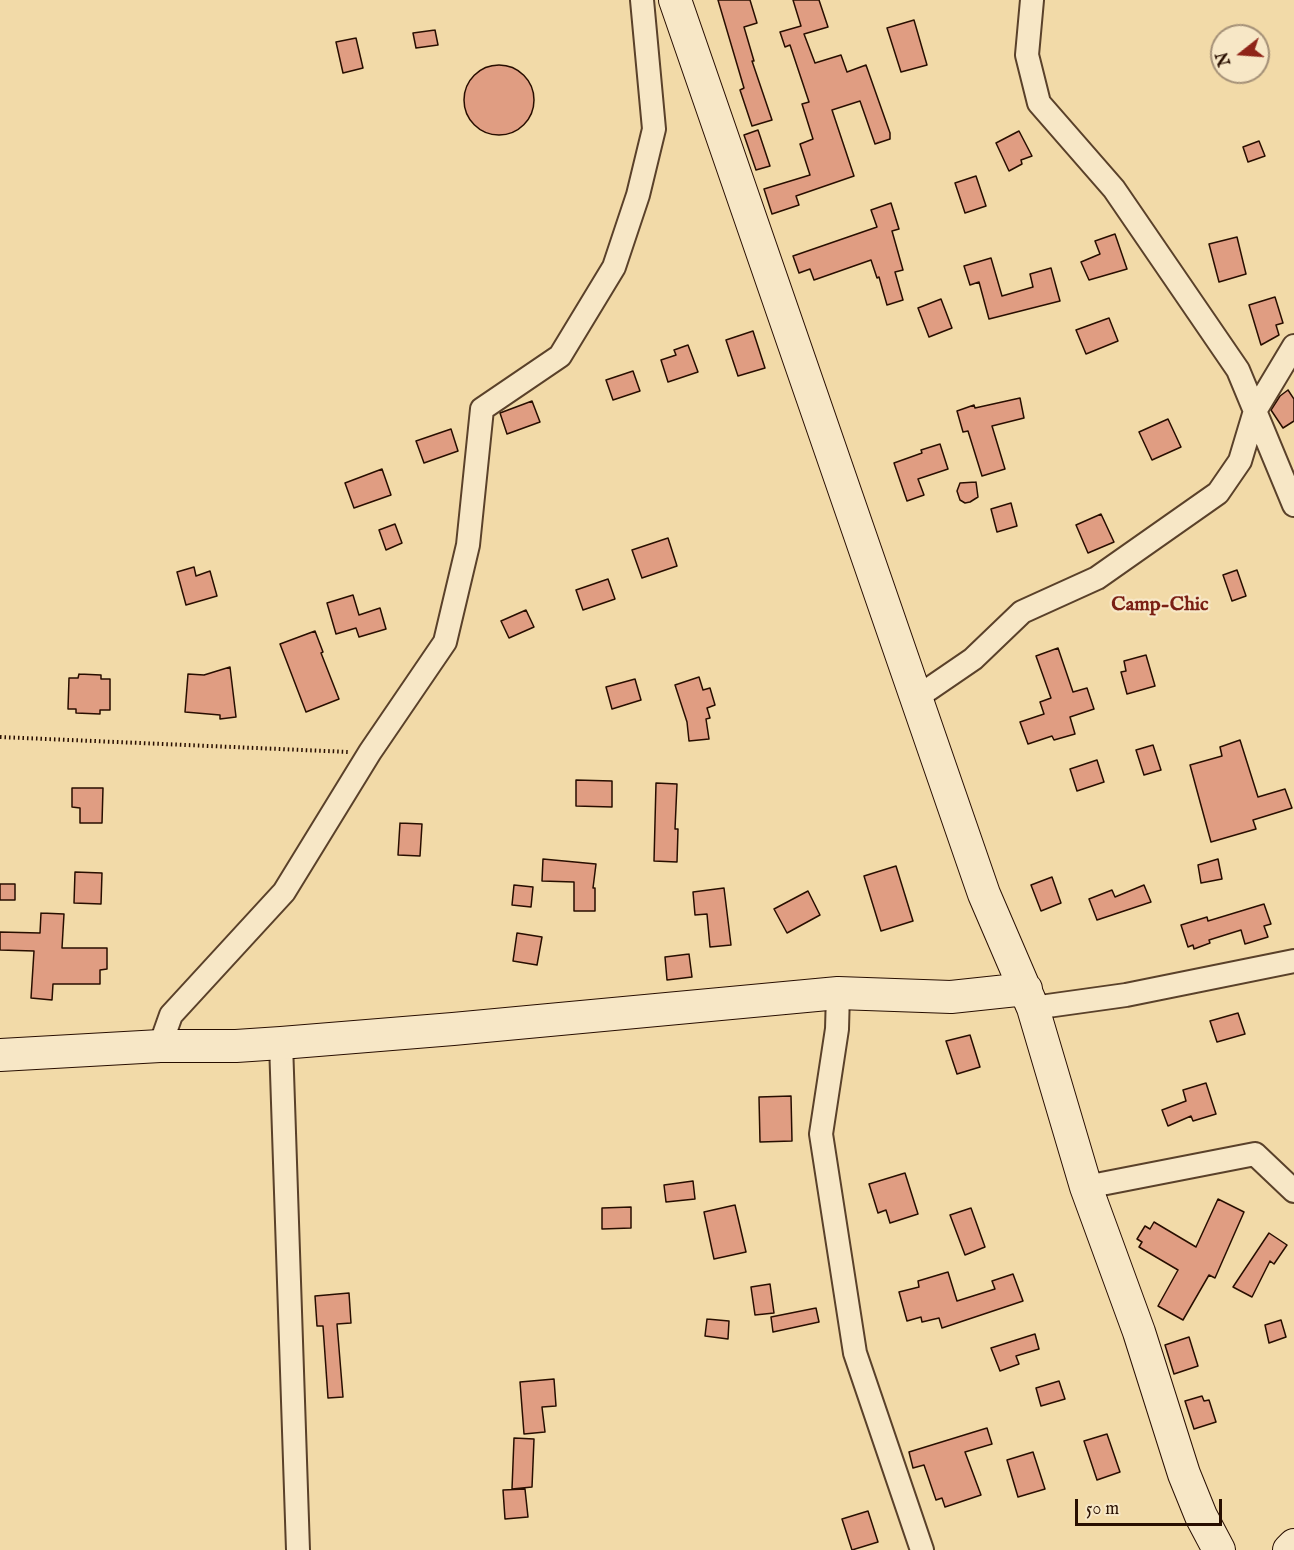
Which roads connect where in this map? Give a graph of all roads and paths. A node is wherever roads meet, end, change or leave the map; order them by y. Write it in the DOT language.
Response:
graph roads {
  1 [pos="642,0"];
  2 [pos="675,0"];
  3 [pos="1032,0"];
  4 [pos="1294,346"];
  5 [pos="1255,411"];
  6 [pos="1294,505"];
  7 [pos="916,698"];
  8 [pos="0,737"];
  9 [pos="370,752"];
  10 [pos="1294,961"];
  11 [pos="838,993"];
  12 [pos="1029,999"];
  13 [pos="281,1043"];
  14 [pos="160,1046"];
  15 [pos="0,1055"];
  16 [pos="1086,1187"];
  17 [pos="1294,1191"];
  18 [pos="1294,1545"];
  19 [pos="298,1550"];
  20 [pos="922,1550"];
  21 [pos="1219,1550"];
  22 [pos="1289,1550"];
  1 -- 9 [label="street"];
  2 -- 7 [label="street"];
  3 -- 5 [label="street"];
  4 -- 5 [label="street"];
  5 -- 6 [label="street"];
  5 -- 7 [label="street"];
  7 -- 12 [label="street"];
  8 -- 9 [label="path"];
  9 -- 14 [label="street"];
  10 -- 12 [label="street"];
  11 -- 12 [label="street"];
  11 -- 13 [label="street"];
  11 -- 20 [label="street"];
  12 -- 16 [label="street"];
  13 -- 14 [label="street"];
  13 -- 19 [label="street"];
  14 -- 15 [label="street"];
  16 -- 17 [label="street"];
  16 -- 21 [label="street"];
  18 -- 22 [label="street"];
}
